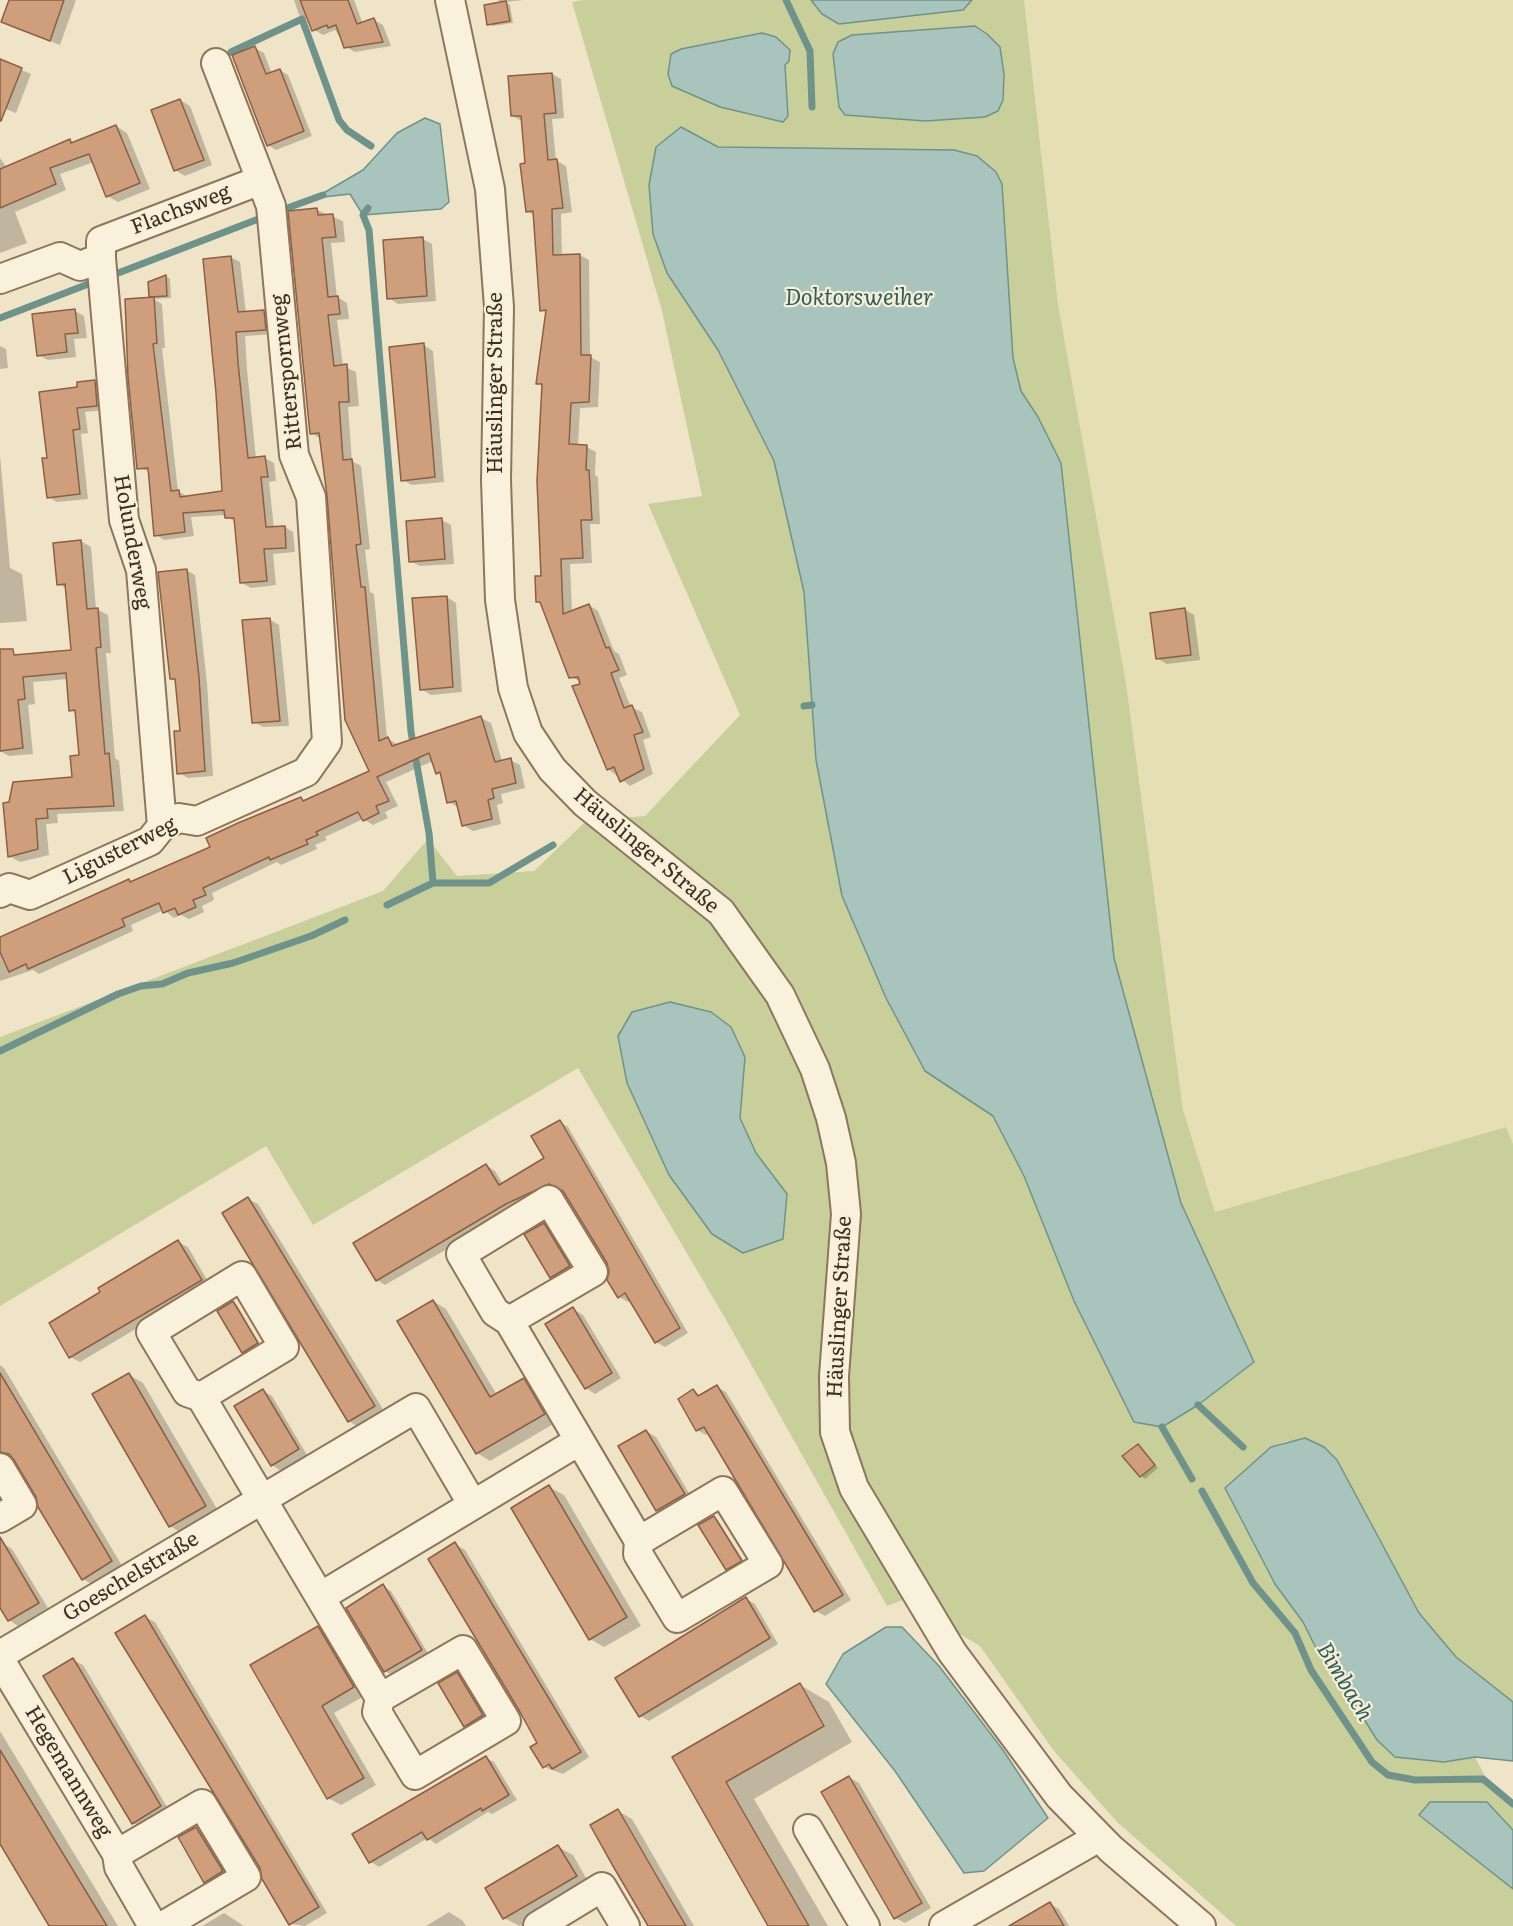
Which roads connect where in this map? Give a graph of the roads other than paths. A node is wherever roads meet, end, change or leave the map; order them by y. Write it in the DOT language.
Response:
graph roads {
  1 [pos="450,0"];
  2 [pos="216,63"];
  3 [pos="261,180"];
  4 [pos="101,258"];
  5 [pos="0,279"];
  6 [pos="327,742"];
  7 [pos="162,826"];
  8 [pos="0,893"];
  9 [pos="509,1321"];
  10 [pos="201,1397"];
  11 [pos="579,1439"];
  12 [pos="0,1468"];
  13 [pos="262,1500"];
  14 [pos="473,1505"];
  15 [pos="0,1518"];
  16 [pos="639,1541"];
  17 [pos="320,1597"];
  18 [pos="0,1655"];
  19 [pos="0,1660"];
  20 [pos="380,1698"];
  21 [pos="808,1829"];
  22 [pos="1099,1837"];
  23 [pos="117,1854"];
  24 [pos="982,1917"];
  25 [pos="153,1926"];
  26 [pos="163,1926"];
  27 [pos="538,1926"];
  28 [pos="625,1926"];
  29 [pos="865,1926"];
  30 [pos="944,1926"];
  31 [pos="1201,1926"];
  1 -- 22 [label="street, Häuslinger Straße"];
  2 -- 3 [label="street"];
  3 -- 4 [label="street, Flachsweg"];
  3 -- 6 [label="street, Ritterspornweg"];
  4 -- 5 [label="street"];
  4 -- 7 [label="street, Holunderweg"];
  6 -- 7 [label="street, Ligusterweg"];
  7 -- 8 [label="street, Ligusterweg"];
  9 -- 9 [label="street"];
  9 -- 11 [label="street"];
  10 -- 10 [label="street"];
  10 -- 13 [label="street"];
  11 -- 14 [label="street"];
  11 -- 16 [label="street"];
  12 -- 15 [label="street"];
  13 -- 14 [label="street, Goeschelstraße"];
  13 -- 17 [label="street"];
  13 -- 18 [label="street, Goeschelstraße"];
  14 -- 17 [label="street"];
  16 -- 16 [label="street"];
  17 -- 20 [label="street"];
  19 -- 23 [label="street, Hegemannweg"];
  20 -- 20 [label="street"];
  21 -- 29 [label="street"];
  22 -- 24 [label="street"];
  22 -- 31 [label="street, Häuslinger Straße"];
  23 -- 25 [label="street, Hegemannweg"];
  23 -- 26 [label="street, Hegemannweg"];
  24 -- 30 [label="street"];
  27 -- 28 [label="street"];
}
